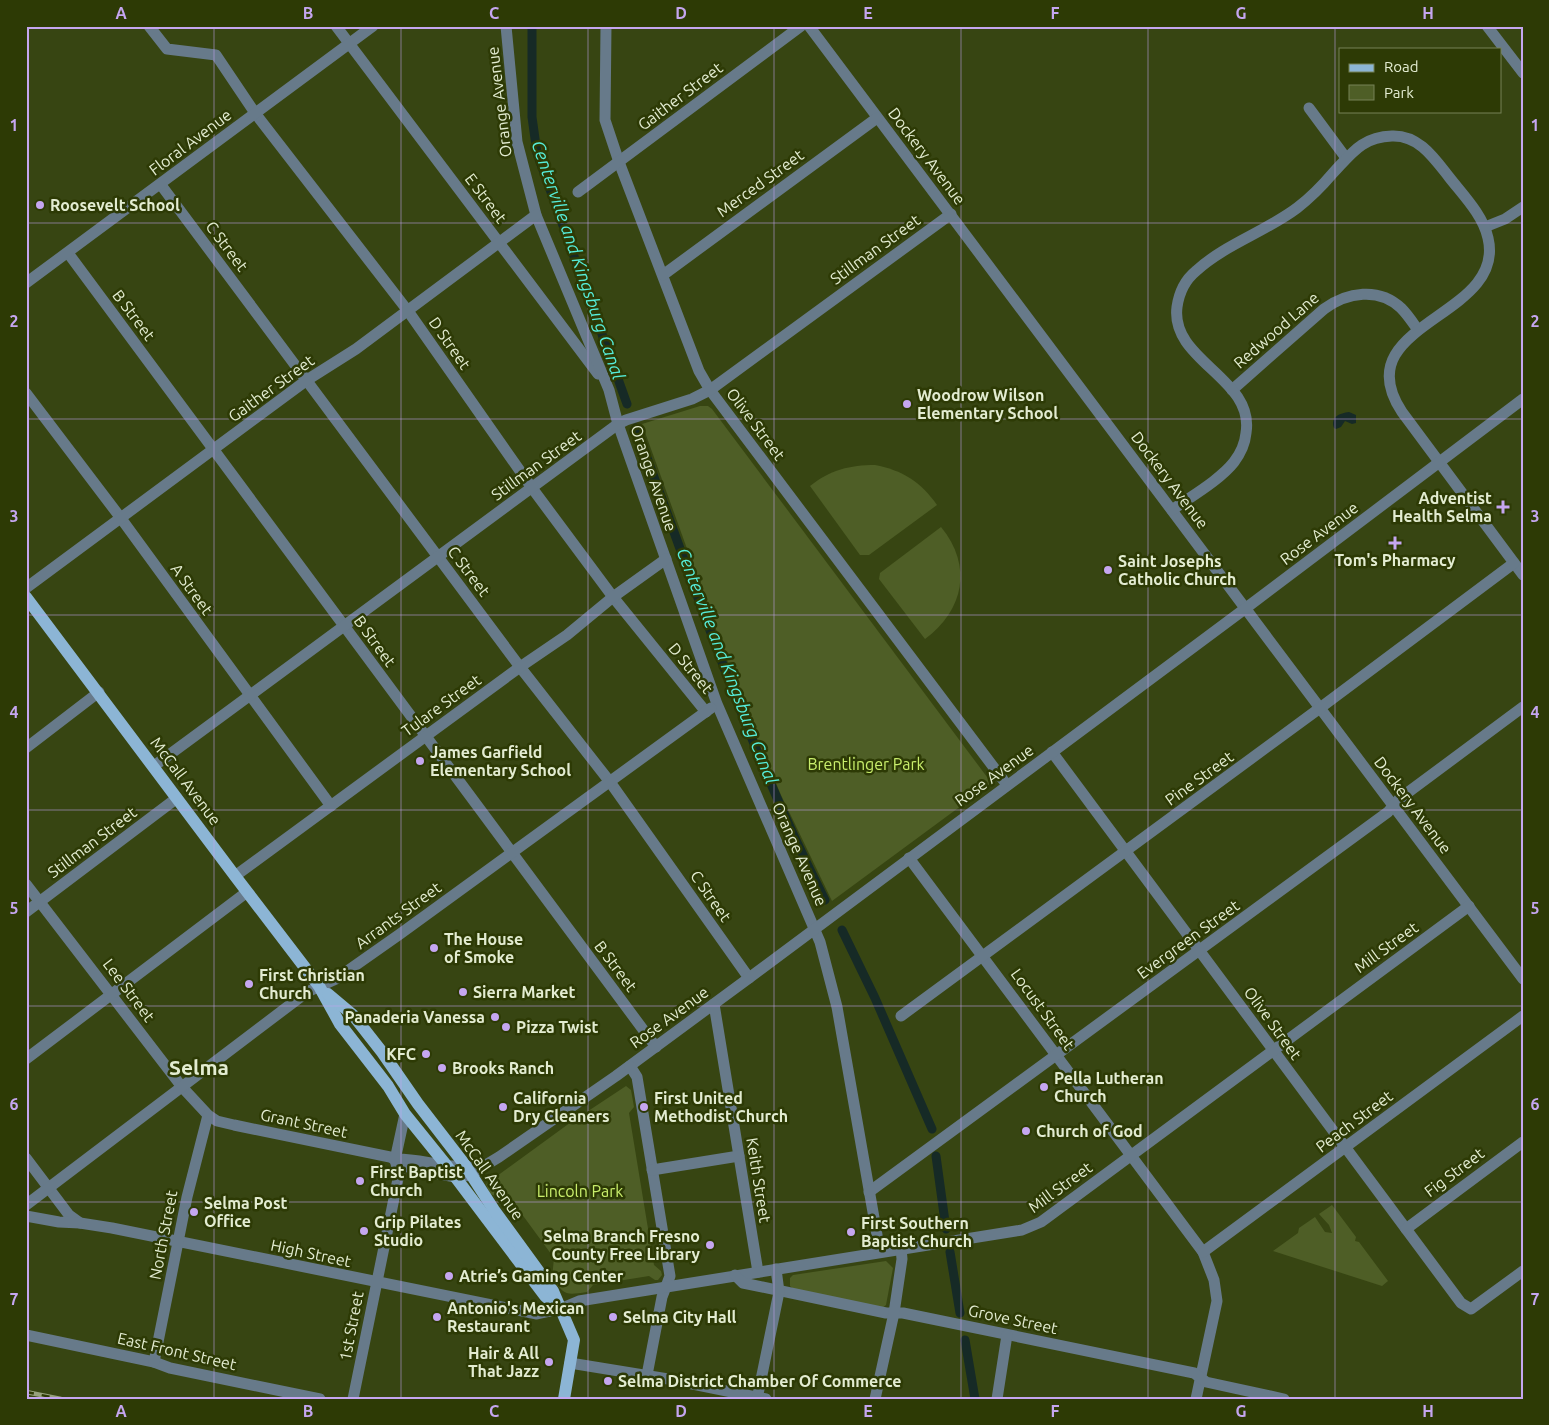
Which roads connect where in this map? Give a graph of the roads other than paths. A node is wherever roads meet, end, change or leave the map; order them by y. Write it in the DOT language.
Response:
graph roads {
  1 [pos="149,26"];
  2 [pos="336,26"];
  3 [pos="373,26"];
  4 [pos="506,26"];
  5 [pos="606,26"];
  6 [pos="801,26"];
  7 [pos="809,26"];
  8 [pos="1487,26"];
  9 [pos="348,44"];
  10 [pos="1523,73"];
  11 [pos="1309,108"];
  12 [pos="255,114"];
  13 [pos="877,118"];
  14 [pos="1346,158"];
  15 [pos="619,162"];
  16 [pos="161,185"];
  17 [pos="578,192"];
  18 [pos="1523,207"];
  19 [pos="951,214"];
  20 [pos="536,216"];
  21 [pos="1485,227"];
  22 [pos="500,243"];
  23 [pos="68,253"];
  24 [pos="663,275"];
  25 [pos="26,283"];
  26 [pos="408,311"];
  27 [pos="1418,330"];
  28 [pos="307,380"];
  29 [pos="609,390"];
  30 [pos="710,390"];
  31 [pos="1232,390"];
  32 [pos="26,393"];
  33 [pos="1523,399"];
  34 [pos="618,424"];
  35 [pos="214,449"];
  36 [pos="1438,462"];
  37 [pos="532,488"];
  38 [pos="1172,510"];
  39 [pos="120,518"];
  40 [pos="438,557"];
  41 [pos="666,559"];
  42 [pos="1514,563"];
  43 [pos="1523,576"];
  44 [pos="26,588"];
  45 [pos="26,597"];
  46 [pos="613,597"];
  47 [pos="1246,608"];
  48 [pos="344,626"];
  49 [pos="520,667"];
  50 [pos="98,692"];
  51 [pos="250,696"];
  52 [pos="717,704"];
  53 [pos="1523,707"];
  54 [pos="1320,708"];
  55 [pos="706,712"];
  56 [pos="425,737"];
  57 [pos="26,748"];
  58 [pos="1052,752"];
  59 [pos="154,766"];
  60 [pos="610,782"];
  61 [pos="1007,785"];
  62 [pos="177,798"];
  63 [pos="331,806"];
  64 [pos="1394,806"];
  65 [pos="1126,851"];
  66 [pos="511,852"];
  67 [pos="909,858"];
  68 [pos="235,876"];
  69 [pos="26,884"];
  70 [pos="247,892"];
  71 [pos="40,902"];
  72 [pos="1469,906"];
  73 [pos="26,912"];
  74 [pos="815,930"];
  75 [pos="1200,950"];
  76 [pos="983,956"];
  77 [pos="749,978"];
  78 [pos="1523,979"];
  79 [pos="319,986"];
  80 [pos="112,995"];
  81 [pos="714,1004"];
  82 [pos="902,1016"];
  83 [pos="1523,1016"];
  84 [pos="656,1047"];
  85 [pos="1273,1050"];
  86 [pos="1056,1056"];
  87 [pos="26,1059"];
  88 [pos="630,1066"];
  89 [pos="182,1087"];
  90 [pos="405,1114"];
  91 [pos="208,1115"];
  92 [pos="1523,1142"];
  93 [pos="1346,1148"];
  94 [pos="1131,1155"];
  95 [pos="739,1156"];
  96 [pos="26,1158"];
  97 [pos="396,1160"];
  98 [pos="447,1166"];
  99 [pos="472,1170"];
  100 [pos="652,1170"];
  101 [pos="455,1177"];
  102 [pos="48,1188"];
  103 [pos="869,1192"];
  104 [pos="26,1205"];
  105 [pos="26,1216"];
  106 [pos="80,1222"];
  107 [pos="1406,1229"];
  108 [pos="178,1241"];
  109 [pos="901,1248"];
  110 [pos="880,1252"];
  111 [pos="1203,1252"];
  112 [pos="776,1268"];
  113 [pos="1523,1271"];
  114 [pos="758,1272"];
  115 [pos="736,1275"];
  116 [pos="376,1282"];
  117 [pos="667,1286"];
  118 [pos="780,1292"];
  119 [pos="560,1309"];
  120 [pos="894,1313"];
  121 [pos="26,1335"];
  122 [pos="1007,1335"];
  123 [pos="154,1362"];
  124 [pos="570,1362"];
  125 [pos="647,1375"];
  126 [pos="1200,1377"];
  127 [pos="760,1398"];
  128 [pos="320,1399"];
  129 [pos="353,1399"];
  130 [pos="564,1399"];
  131 [pos="875,1399"];
  132 [pos="997,1399"];
  133 [pos="1196,1399"];
  134 [pos="1284,1399"];
  1 -- 12 [label="street, D Street"];
  2 -- 9 [label="street, E Street"];
  3 -- 9 [label="street, Floral Avenue"];
  4 -- 20 [label="street, Orange Avenue"];
  5 -- 15 [label="street, Olive Street"];
  6 -- 15 [label="street, Gaither Street"];
  7 -- 13 [label="street, Dockery Avenue"];
  8 -- 10 [label="street"];
  9 -- 12 [label="street, Floral Avenue"];
  9 -- 22 [label="street, E Street"];
  11 -- 14 [label="street"];
  12 -- 16 [label="street, Floral Avenue"];
  12 -- 26 [label="street, D Street"];
  13 -- 19 [label="street, Dockery Avenue"];
  13 -- 24 [label="street, Merced Street"];
  14 -- 21 [label="street"];
  14 -- 31 [label="street"];
  15 -- 17 [label="street, Gaither Street"];
  15 -- 24 [label="street, Olive Street"];
  16 -- 23 [label="street, Floral Avenue"];
  16 -- 28 [label="street, C Street"];
  18 -- 21 [label="street"];
  19 -- 30 [label="street, Stillman Street"];
  19 -- 38 [label="street, Dockery Avenue"];
  20 -- 22 [label="street, Gaither Street"];
  20 -- 29 [label="street, Orange Avenue"];
  21 -- 27 [label="street"];
  22 -- 26 [label="street, Gaither Street"];
  22 -- 29 [label="street, E Street"];
  23 -- 25 [label="street, Floral Avenue"];
  23 -- 35 [label="street, B Street"];
  24 -- 30 [label="street, Olive Street"];
  26 -- 28 [label="street, Gaither Street"];
  26 -- 37 [label="street, D Street"];
  27 -- 31 [label="street, Redwood Lane"];
  27 -- 36 [label="street"];
  28 -- 35 [label="street, Gaither Street"];
  28 -- 40 [label="street, C Street"];
  29 -- 34 [label="street, Orange Avenue"];
  30 -- 34 [label="street, Stillman Street"];
  30 -- 61 [label="street, Olive Street"];
  31 -- 38 [label="street"];
  32 -- 39 [label="street, A Street"];
  33 -- 36 [label="street, Rose Avenue"];
  34 -- 37 [label="street, Stillman Street"];
  34 -- 41 [label="street, Orange Avenue"];
  35 -- 39 [label="street, Gaither Street"];
  35 -- 48 [label="street, B Street"];
  36 -- 42 [label="street"];
  36 -- 47 [label="street, Rose Avenue"];
  37 -- 40 [label="street, Stillman Street"];
  37 -- 46 [label="street, D Street"];
  38 -- 47 [label="street, Dockery Avenue"];
  39 -- 44 [label="street, Gaither Street"];
  39 -- 51 [label="street, A Street"];
  40 -- 48 [label="street, Stillman Street"];
  40 -- 49 [label="street, C Street"];
  41 -- 46 [label="street, Tulare Street"];
  41 -- 52 [label="street, Orange Avenue"];
  42 -- 43 [label="street"];
  42 -- 54 [label="street, Pine Street"];
  45 -- 50 [label="main road, McCall Avenue"];
  46 -- 49 [label="street, Tulare Street"];
  46 -- 55 [label="street, D Street"];
  47 -- 54 [label="street, Dockery Avenue"];
  47 -- 58 [label="street, Rose Avenue"];
  48 -- 51 [label="street, Stillman Street"];
  48 -- 56 [label="street, B Street"];
  49 -- 56 [label="street, Tulare Street"];
  49 -- 60 [label="street, C Street"];
  50 -- 57 [label="street"];
  50 -- 59 [label="main road, McCall Avenue"];
  51 -- 59 [label="street, Stillman Street"];
  51 -- 63 [label="street, A Street"];
  52 -- 55 [label="street, Arrants Street"];
  52 -- 74 [label="street, Orange Avenue"];
  53 -- 64 [label="street, Evergreen Street"];
  54 -- 64 [label="street, Dockery Avenue"];
  54 -- 65 [label="street, Pine Street"];
  55 -- 60 [label="street, Arrants Street"];
  56 -- 63 [label="street, Tulare Street"];
  56 -- 66 [label="street, B Street"];
  58 -- 61 [label="street, Rose Avenue"];
  58 -- 65 [label="street, Olive Street"];
  59 -- 62 [label="main road, McCall Avenue"];
  60 -- 66 [label="street, Arrants Street"];
  60 -- 77 [label="street, C Street"];
  61 -- 67 [label="street, Rose Avenue"];
  62 -- 68 [label="main road, McCall Avenue"];
  62 -- 71 [label="street, Stillman Street"];
  63 -- 68 [label="street, Tulare Street"];
  64 -- 72 [label="street, Dockery Avenue"];
  64 -- 75 [label="street, Evergreen Street"];
  65 -- 75 [label="street, Olive Street"];
  65 -- 76 [label="street, Pine Street"];
  66 -- 79 [label="street, Arrants Street"];
  66 -- 84 [label="street, B Street"];
  67 -- 74 [label="street, Rose Avenue"];
  67 -- 76 [label="street, Locust Street"];
  68 -- 70 [label="main road, McCall Avenue"];
  69 -- 71 [label="street, Lee Street"];
  70 -- 79 [label="main road, McCall Avenue"];
  70 -- 80 [label="street"];
  71 -- 73 [label="street, Stillman Street"];
  71 -- 80 [label="street, Lee Street"];
  72 -- 78 [label="street, Dockery Avenue"];
  72 -- 85 [label="street, Mill Street"];
  74 -- 77 [label="street, Rose Avenue"];
  74 -- 103 [label="street, Orange Avenue"];
  75 -- 85 [label="street, Olive Street"];
  75 -- 86 [label="street, Evergreen Street"];
  76 -- 82 [label="street, Pine Street"];
  76 -- 86 [label="street, Locust Street"];
  77 -- 81 [label="street, Rose Avenue"];
  79 -- 89 [label="street, Arrants Street"];
  79 -- 90 [label="main road, McCall Avenue"];
  79 -- 99 [label="main road, McCall Avenue"];
  80 -- 87 [label="street"];
  80 -- 89 [label="street, Lee Street"];
  81 -- 84 [label="street, Rose Avenue"];
  81 -- 95 [label="street, Keith Street"];
  83 -- 93 [label="street, Peach Street"];
  84 -- 88 [label="street, Rose Avenue"];
  85 -- 93 [label="street, Olive Street"];
  85 -- 94 [label="street, Mill Street"];
  86 -- 94 [label="street, Locust Street"];
  86 -- 103 [label="street, Evergreen Street"];
  88 -- 99 [label="street, Rose Avenue"];
  88 -- 100 [label="street"];
  89 -- 91 [label="street, Lee Street"];
  89 -- 102 [label="street, Arrants Street"];
  90 -- 97 [label="street, 1st Street"];
  90 -- 98 [label="main road, McCall Avenue"];
  91 -- 97 [label="street, Grant Street"];
  91 -- 108 [label="street, North Street"];
  92 -- 107 [label="street, Fig Street"];
  93 -- 107 [label="street, Olive Street"];
  93 -- 111 [label="street, Peach Street"];
  94 -- 109 [label="street, Mill Street"];
  94 -- 111 [label="street, Locust Street"];
  95 -- 100 [label="street"];
  95 -- 114 [label="street, Keith Street"];
  96 -- 102 [label="street"];
  97 -- 98 [label="street, Grant Street"];
  97 -- 101 [label="street, Grant Street"];
  97 -- 116 [label="street, 1st Street"];
  98 -- 99 [label="street, Grant Street"];
  98 -- 101 [label="main road, McCall Avenue"];
  99 -- 101 [label="street, Grant Street"];
  99 -- 119 [label="main road, McCall Avenue"];
  100 -- 117 [label="street"];
  101 -- 119 [label="main road, McCall Avenue"];
  102 -- 104 [label="street, Arrants Street"];
  102 -- 106 [label="street"];
  103 -- 110 [label="street, Orange Avenue"];
  105 -- 106 [label="street, High Street"];
  106 -- 108 [label="street, High Street"];
  107 -- 113 [label="street, Olive Street"];
  108 -- 116 [label="street, High Street"];
  108 -- 123 [label="street, North Street"];
  109 -- 110 [label="street, Mill Street"];
  109 -- 120 [label="street"];
  110 -- 112 [label="street, Mill Street"];
  111 -- 126 [label="street, Locust Street"];
  112 -- 114 [label="street, Mill Street"];
  112 -- 118 [label="street"];
  114 -- 115 [label="street, Mill Street"];
  115 -- 117 [label="street, Mill Street"];
  115 -- 118 [label="street, Grove Street"];
  116 -- 119 [label="street, High Street"];
  116 -- 129 [label="street, 1st Street"];
  117 -- 119 [label="street, Mill Street"];
  117 -- 125 [label="street"];
  118 -- 120 [label="street, Grove Street"];
  118 -- 127 [label="street"];
  119 -- 124 [label="main road"];
  120 -- 122 [label="street, Grove Street"];
  120 -- 131 [label="street"];
  121 -- 123 [label="street, East Front Street"];
  122 -- 126 [label="street, Grove Street"];
  122 -- 132 [label="street"];
  123 -- 128 [label="street, East Front Street"];
  124 -- 125 [label="street"];
  124 -- 130 [label="main road"];
  125 -- 127 [label="street"];
  126 -- 133 [label="street, Locust Street"];
  126 -- 134 [label="street, Grove Street"];
}
